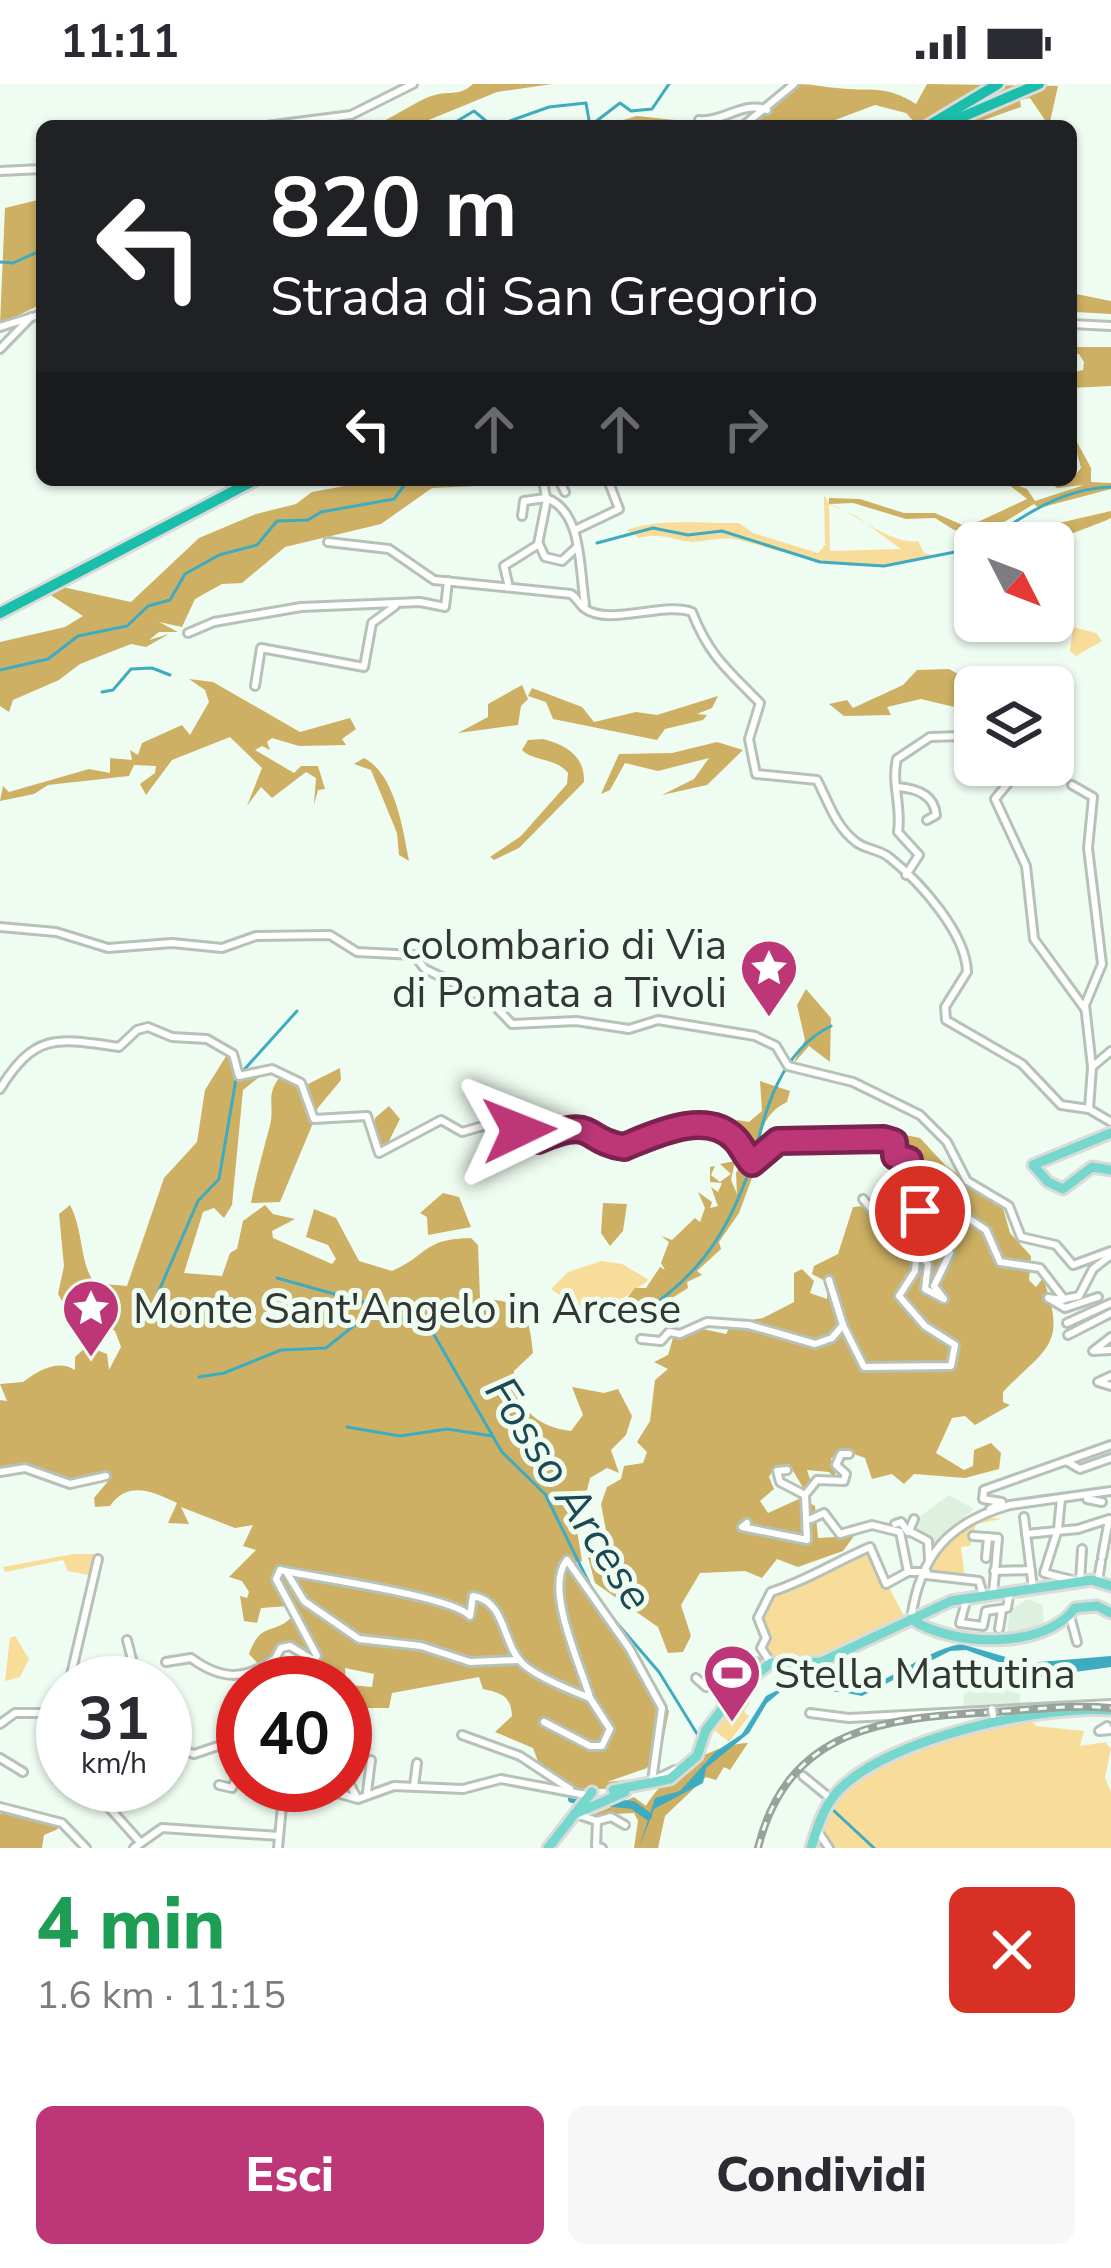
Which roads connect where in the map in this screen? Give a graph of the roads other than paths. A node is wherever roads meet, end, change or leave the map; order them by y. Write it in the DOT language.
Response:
graph roads {
  1 [pos="412,84"];
  2 [pos="794,84"];
  3 [pos="1001,84"];
  4 [pos="1039,84"];
  5 [pos="767,110"];
  6 [pos="310,120"];
  7 [pos="722,120"];
  8 [pos="752,120"];
  9 [pos="944,120"];
  10 [pos="949,120"];
  11 [pos="36,169"];
  12 [pos="0,171"];
  13 [pos="36,316"];
  14 [pos="31,317"];
  15 [pos="1077,324"];
  16 [pos="1111,326"];
  17 [pos="0,327"];
  18 [pos="0,350"];
  19 [pos="239,486"];
  20 [pos="543,486"];
  21 [pos="562,486"];
  22 [pos="610,486"];
  23 [pos="565,492"];
  24 [pos="546,499"];
  25 [pos="522,516"];
  26 [pos="575,530"];
  27 [pos="328,542"];
  28 [pos="538,544"];
  29 [pos="576,548"];
  30 [pos="491,567"];
  31 [pos="504,567"];
  32 [pos="448,581"];
  33 [pos="511,586"];
  34 [pos="398,604"];
  35 [pos="584,607"];
  36 [pos="0,611"];
  37 [pos="188,633"];
  38 [pos="255,686"];
  39 [pos="954,736"];
  40 [pos="1006,786"];
  41 [pos="1074,786"];
  42 [pos="896,787"];
  43 [pos="927,820"];
  44 [pos="906,875"];
  45 [pos="0,927"];
  46 [pos="1085,1009"];
  47 [pos="1111,1052"];
  48 [pos="1092,1067"];
  49 [pos="0,1089"];
  50 [pos="1089,1109"];
  51 [pos="1111,1122"];
  52 [pos="1111,1133"];
  53 [pos="894,1142"];
  54 [pos="1111,1171"];
  55 [pos="863,1199"];
  56 [pos="916,1250"];
  57 [pos="1111,1253"];
  58 [pos="829,1280"];
  59 [pos="1098,1297"];
  60 [pos="1065,1299"];
  61 [pos="1111,1303"];
  62 [pos="1111,1313"];
  63 [pos="1067,1323"];
  64 [pos="843,1325"];
  65 [pos="1068,1335"];
  66 [pos="1111,1337"];
  67 [pos="641,1340"];
  68 [pos="1111,1350"];
  69 [pos="1111,1373"];
  70 [pos="1111,1386"];
  71 [pos="1111,1445"];
  72 [pos="849,1454"];
  73 [pos="1111,1458"];
  74 [pos="1066,1461"];
  75 [pos="787,1470"];
  76 [pos="0,1472"];
  77 [pos="106,1476"];
  78 [pos="1111,1491"];
  79 [pos="805,1495"];
  80 [pos="1060,1498"];
  81 [pos="1083,1498"];
  82 [pos="1102,1502"];
  83 [pos="988,1511"];
  84 [pos="1024,1517"];
  85 [pos="809,1519"];
  86 [pos="914,1519"];
  87 [pos="748,1522"];
  88 [pos="895,1524"];
  89 [pos="1058,1529"];
  90 [pos="1078,1529"];
  91 [pos="909,1533"];
  92 [pos="1026,1534"];
  93 [pos="973,1536"];
  94 [pos="988,1537"];
  95 [pos="1069,1543"];
  96 [pos="1108,1543"];
  97 [pos="1082,1549"];
  98 [pos="986,1558"];
  99 [pos="98,1559"];
  100 [pos="1031,1570"];
  101 [pos="284,1571"];
  102 [pos="994,1571"];
  103 [pos="908,1572"];
  104 [pos="926,1573"];
  105 [pos="1098,1580"];
  106 [pos="1079,1582"];
  107 [pos="1111,1586"];
  108 [pos="1033,1588"];
  109 [pos="1010,1592"];
  110 [pos="988,1595"];
  111 [pos="968,1598"];
  112 [pos="1002,1610"];
  113 [pos="1111,1613"];
  114 [pos="1070,1616"];
  115 [pos="911,1619"];
  116 [pos="999,1629"];
  117 [pos="1021,1637"];
  118 [pos="127,1640"];
  119 [pos="1076,1642"];
  120 [pos="1023,1650"];
  121 [pos="75,1656"];
  122 [pos="131,1656"];
  123 [pos="278,1656"];
  124 [pos="312,1656"];
  125 [pos="316,1656"];
  126 [pos="518,1659"];
  127 [pos="757,1662"];
  128 [pos="772,1663"];
  129 [pos="695,1678"];
  130 [pos="732,1695"];
  131 [pos="590,1698"];
  132 [pos="1111,1707"];
  133 [pos="36,1713"];
  134 [pos="810,1713"];
  135 [pos="994,1716"];
  136 [pos="544,1722"];
  137 [pos="0,1724"];
  138 [pos="462,1735"];
  139 [pos="0,1758"];
  140 [pos="417,1762"];
  141 [pos="684,1767"];
  142 [pos="23,1772"];
  143 [pos="404,1772"];
  144 [pos="416,1773"];
  145 [pos="803,1776"];
  146 [pos="415,1786"];
  147 [pos="616,1791"];
  148 [pos="572,1792"];
  149 [pos="372,1793"];
  150 [pos="833,1797"];
  151 [pos="585,1801"];
  152 [pos="0,1807"];
  153 [pos="110,1812"];
  154 [pos="281,1812"];
  155 [pos="597,1821"];
  156 [pos="625,1825"];
  157 [pos="817,1830"];
  158 [pos="279,1836"];
  159 [pos="137,1845"];
  160 [pos="598,1847"];
  161 [pos="86,1848"];
  162 [pos="278,1848"];
  163 [pos="548,1848"];
  164 [pos="811,1848"];
  165 [pos="829,1848"];
  1 -- 6 [label="street"];
  2 -- 5 [label="street"];
  3 -- 9 [label="highway"];
  4 -- 10 [label="highway"];
  5 -- 7 [label="street"];
  5 -- 8 [label="street"];
  11 -- 12 [label="street"];
  13 -- 14 [label="street"];
  14 -- 17 [label="street"];
  14 -- 18 [label="street"];
  15 -- 16 [label="street"];
  19 -- 36 [label="highway"];
  20 -- 24 [label="street"];
  21 -- 23 [label="street"];
  22 -- 26 [label="street"];
  24 -- 25 [label="street"];
  24 -- 26 [label="street"];
  24 -- 28 [label="street"];
  26 -- 29 [label="street"];
  27 -- 32 [label="street"];
  28 -- 29 [label="street"];
  28 -- 31 [label="street"];
  29 -- 35 [label="street"];
  30 -- 31 [label="street"];
  31 -- 33 [label="street"];
  32 -- 33 [label="street"];
  32 -- 34 [label="street"];
  33 -- 35 [label="street"];
  34 -- 37 [label="street"];
  34 -- 38 [label="street"];
  35 -- 44 [label="street"];
  39 -- 42 [label="street"];
  40 -- 46 [label="street"];
  41 -- 46 [label="street"];
  42 -- 43 [label="street"];
  42 -- 44 [label="street"];
  44 -- 50 [label="street"];
  45 -- 57 [label="street"];
  46 -- 48 [label="street"];
  47 -- 48 [label="street"];
  48 -- 50 [label="street"];
  49 -- 53 [label="street"];
  50 -- 51 [label="street"];
  52 -- 54 [label="main road"];
  53 -- 56 [label="street"];
  53 -- 60 [label="street"];
  55 -- 56 [label="street"];
  56 -- 64 [label="street"];
  57 -- 60 [label="street"];
  58 -- 64 [label="street"];
  59 -- 60 [label="street"];
  61 -- 63 [label="street"];
  62 -- 65 [label="street"];
  64 -- 67 [label="street"];
  66 -- 68 [label="street"];
  69 -- 70 [label="street"];
  71 -- 74 [label="street"];
  72 -- 79 [label="street"];
  73 -- 74 [label="street"];
  74 -- 83 [label="street"];
  75 -- 79 [label="street"];
  76 -- 77 [label="street"];
  78 -- 81 [label="street"];
  79 -- 85 [label="street"];
  80 -- 81 [label="street"];
  80 -- 83 [label="street"];
  80 -- 89 [label="street"];
  81 -- 82 [label="street"];
  83 -- 104 [label="street"];
  84 -- 92 [label="street"];
  85 -- 87 [label="street"];
  85 -- 103 [label="street"];
  86 -- 91 [label="street"];
  88 -- 91 [label="street"];
  89 -- 90 [label="street"];
  89 -- 92 [label="street"];
  89 -- 106 [label="street"];
  90 -- 95 [label="street"];
  90 -- 96 [label="street"];
  91 -- 104 [label="street"];
  92 -- 100 [label="street"];
  93 -- 94 [label="street"];
  94 -- 98 [label="street"];
  94 -- 102 [label="street"];
  96 -- 105 [label="street"];
  97 -- 106 [label="street"];
  99 -- 121 [label="street"];
  100 -- 102 [label="street"];
  100 -- 108 [label="street"];
  101 -- 125 [label="street"];
  101 -- 126 [label="street"];
  101 -- 126 [label="street"];
  102 -- 110 [label="street"];
  103 -- 104 [label="street"];
  103 -- 128 [label="street"];
  104 -- 110 [label="street"];
  104 -- 115 [label="street"];
  105 -- 106 [label="main road"];
  105 -- 107 [label="main road"];
  106 -- 108 [label="main road"];
  108 -- 109 [label="main road"];
  109 -- 110 [label="main road"];
  109 -- 112 [label="street"];
  110 -- 111 [label="main road"];
  111 -- 112 [label="street"];
  111 -- 115 [label="main road"];
  112 -- 116 [label="street"];
  113 -- 114 [label="main road"];
  114 -- 117 [label="main road"];
  114 -- 119 [label="street"];
  115 -- 117 [label="main road"];
  115 -- 128 [label="main road"];
  117 -- 120 [label="street"];
  118 -- 122 [label="street"];
  123 -- 124 [label="street"];
  126 -- 131 [label="street"];
  127 -- 130 [label="street"];
  128 -- 130 [label="main road"];
  129 -- 130 [label="street"];
  130 -- 141 [label="main road"];
  131 -- 136 [label="street"];
  131 -- 141 [label="street"];
  132 -- 135 [label="main road"];
  133 -- 137 [label="street"];
  134 -- 135 [label="street"];
  135 -- 150 [label="main road"];
  138 -- 148 [label="street"];
  139 -- 142 [label="street"];
  140 -- 144 [label="street"];
  141 -- 147 [label="main road"];
  143 -- 144 [label="street"];
  144 -- 146 [label="street"];
  145 -- 150 [label="street"];
  146 -- 148 [label="street"];
  146 -- 149 [label="street"];
  147 -- 151 [label="main road"];
  147 -- 151 [label="main road"];
  148 -- 151 [label="street"];
  150 -- 157 [label="main road"];
  151 -- 155 [label="street"];
  151 -- 163 [label="main road"];
  152 -- 161 [label="street"];
  153 -- 159 [label="street"];
  154 -- 158 [label="street"];
  155 -- 156 [label="street"];
  155 -- 160 [label="street"];
  157 -- 164 [label="main road"];
  157 -- 165 [label="street"];
  158 -- 159 [label="street"];
  158 -- 162 [label="street"];
}
